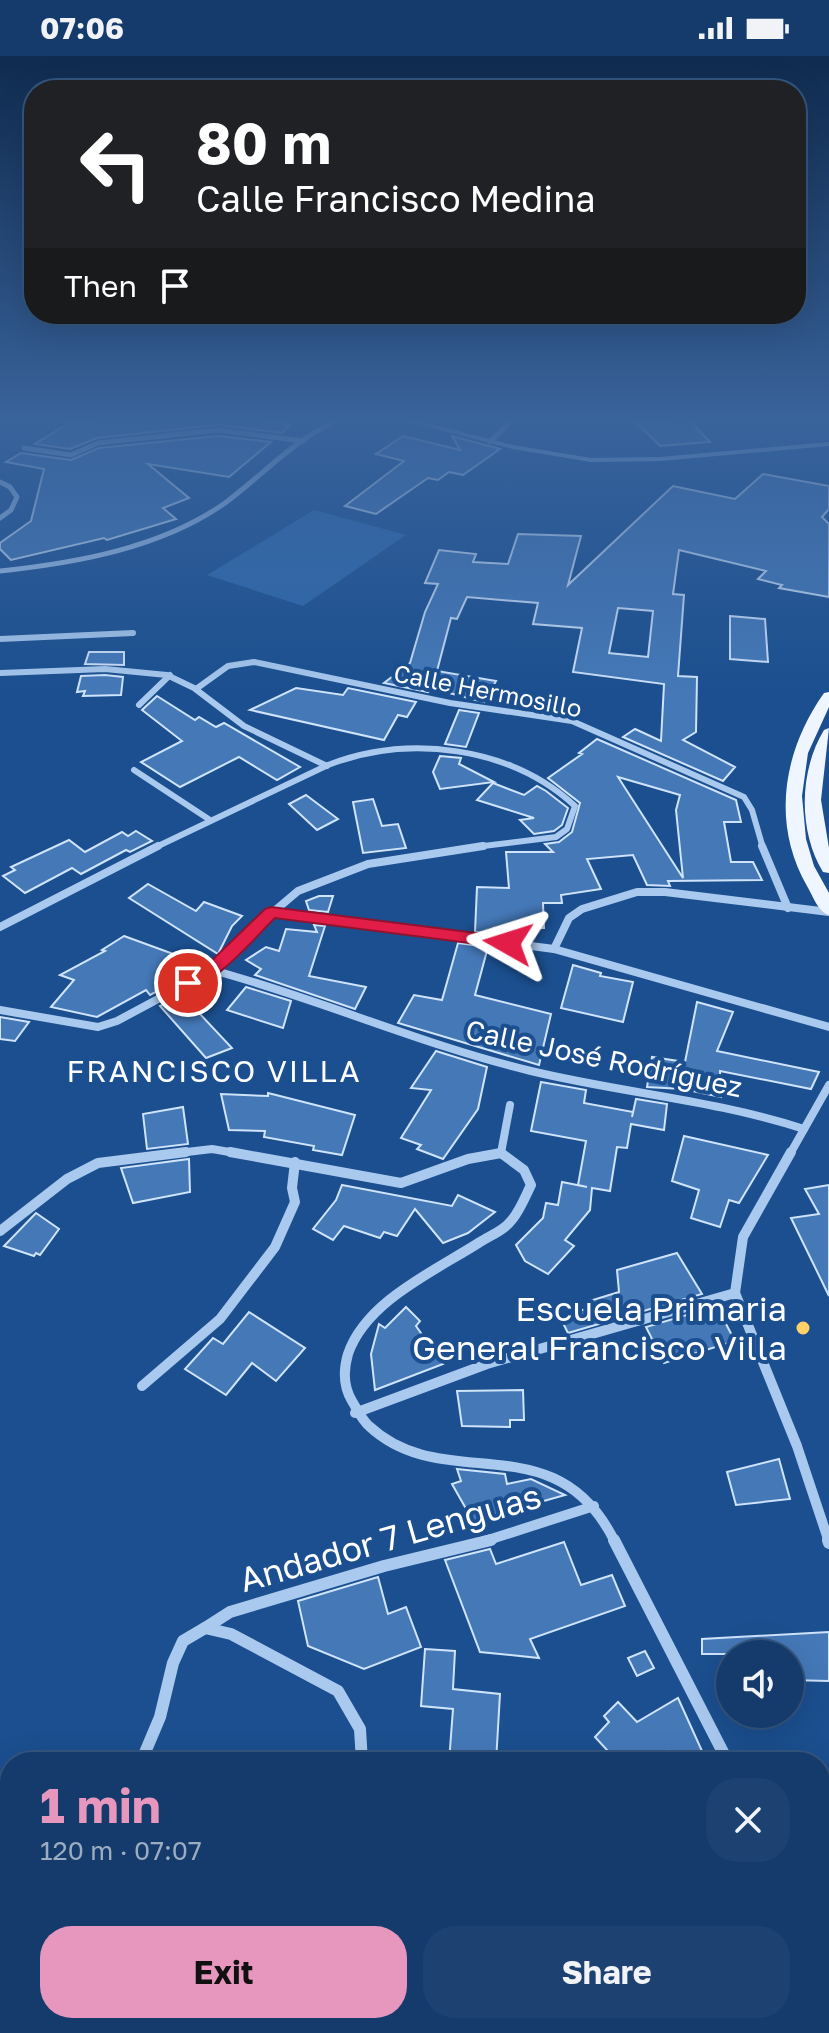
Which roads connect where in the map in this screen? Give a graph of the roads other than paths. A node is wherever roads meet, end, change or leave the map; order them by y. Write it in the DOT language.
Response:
graph roads {
  1 [pos="217,508"];
  2 [pos="0,571"];
  3 [pos="133,633"];
  4 [pos="0,639"];
  5 [pos="0,673"];
  6 [pos="170,675"];
  7 [pos="196,689"];
  8 [pos="829,696"];
  9 [pos="139,705"];
  10 [pos="827,740"];
  11 [pos="327,766"];
  12 [pos="134,770"];
  13 [pos="210,820"];
  14 [pos="829,868"];
  15 [pos="788,908"];
  16 [pos="829,910"];
  17 [pos="271,912"];
  18 [pos="0,927"];
  19 [pos="554,949"];
  20 [pos="212,970"];
  21 [pos="0,1010"];
  22 [pos="829,1027"];
  23 [pos="829,1085"];
  24 [pos="510,1105"];
  25 [pos="804,1129"];
  26 [pos="501,1153"];
  27 [pos="295,1162"];
  28 [pos="0,1231"];
  29 [pos="735,1293"];
  30 [pos="142,1386"];
  31 [pos="355,1413"];
  32 [pos="594,1506"];
  33 [pos="829,1543"];
  34 [pos="205,1628"];
  35 [pos="145,1752"];
  36 [pos="361,1752"];
  37 [pos="723,1752"];
  1 -- 2 [label="street"];
  3 -- 4 [label="street"];
  5 -- 6 [label="street"];
  6 -- 7 [label="street"];
  6 -- 9 [label="street"];
  7 -- 11 [label="street"];
  7 -- 15 [label="street, Calle Hermosillo"];
  8 -- 16 [label="main road"];
  10 -- 14 [label="main road"];
  11 -- 13 [label="street"];
  11 -- 17 [label="street"];
  12 -- 13 [label="street"];
  13 -- 18 [label="street"];
  15 -- 16 [label="street"];
  15 -- 19 [label="street"];
  17 -- 19 [label="street"];
  17 -- 20 [label="street"];
  19 -- 22 [label="street"];
  20 -- 21 [label="street"];
  20 -- 25 [label="street, Calle José Rodríguez"];
  23 -- 25 [label="street"];
  24 -- 26 [label="street"];
  25 -- 29 [label="street"];
  26 -- 27 [label="street"];
  26 -- 31 [label="street"];
  27 -- 28 [label="street"];
  27 -- 30 [label="street"];
  29 -- 31 [label="street"];
  29 -- 33 [label="street"];
  31 -- 32 [label="street"];
  32 -- 34 [label="street, Andador 7 Lenguas"];
  32 -- 37 [label="street"];
  34 -- 35 [label="street, Andador 7 Lenguas"];
  34 -- 36 [label="street"];
}
